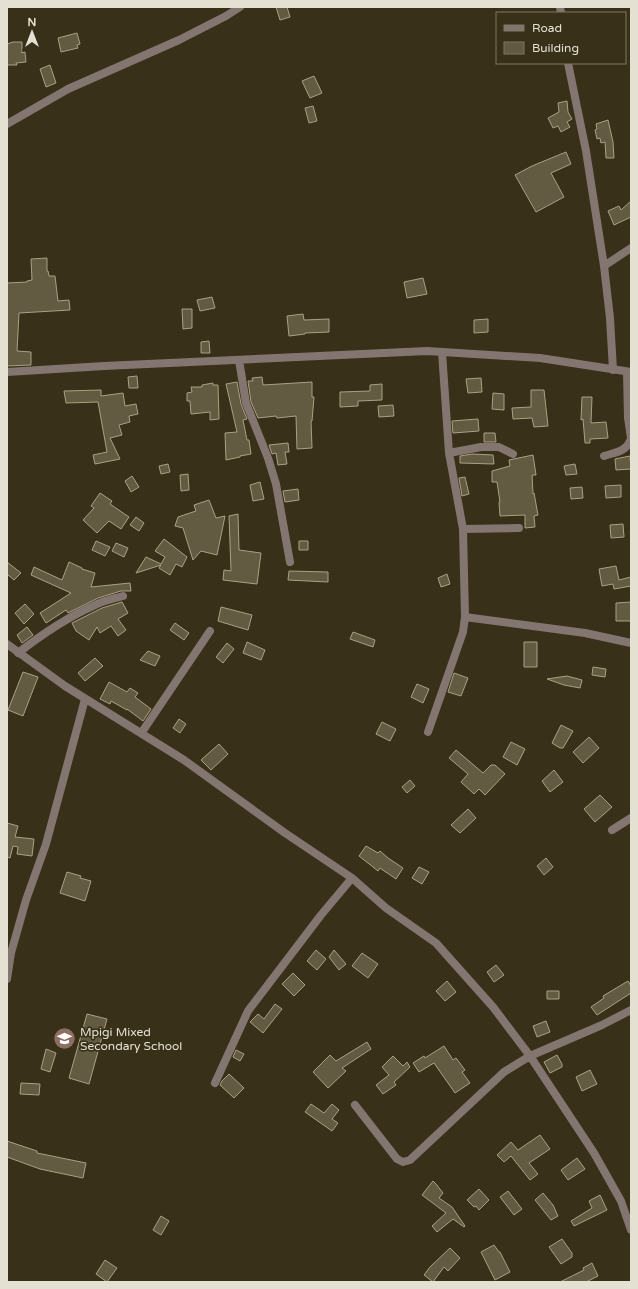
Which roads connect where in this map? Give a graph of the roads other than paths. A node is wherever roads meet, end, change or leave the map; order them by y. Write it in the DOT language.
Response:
graph roads {
  1 [pos="240,7"];
  2 [pos="568,64"];
  3 [pos="7,124"];
  4 [pos="631,248"];
  5 [pos="604,266"];
  6 [pos="442,352"];
  7 [pos="239,360"];
  8 [pos="613,370"];
  9 [pos="7,372"];
  10 [pos="629,372"];
  11 [pos="631,439"];
  12 [pos="449,453"];
  13 [pos="513,454"];
  14 [pos="604,456"];
  15 [pos="519,528"];
  16 [pos="463,529"];
  17 [pos="290,562"];
  18 [pos="123,596"];
  19 [pos="465,617"];
  20 [pos="210,630"];
  21 [pos="631,643"];
  22 [pos="7,644"];
  23 [pos="18,653"];
  24 [pos="85,699"];
  25 [pos="142,732"];
  26 [pos="428,732"];
  27 [pos="631,818"];
  28 [pos="612,830"];
  29 [pos="352,878"];
  30 [pos="7,979"];
  31 [pos="631,1010"];
  32 [pos="530,1056"];
  33 [pos="215,1083"];
  34 [pos="355,1105"];
  35 [pos="631,1230"];
  1 -- 3 [label="street"];
  2 -- 5 [label="street"];
  4 -- 5 [label="street"];
  5 -- 8 [label="street"];
  6 -- 7 [label="street"];
  6 -- 8 [label="street"];
  6 -- 12 [label="street"];
  7 -- 9 [label="street"];
  7 -- 17 [label="street"];
  8 -- 10 [label="street"];
  10 -- 11 [label="street"];
  11 -- 14 [label="street"];
  12 -- 13 [label="street"];
  12 -- 16 [label="street"];
  15 -- 16 [label="street"];
  16 -- 19 [label="street"];
  18 -- 23 [label="street"];
  19 -- 21 [label="street"];
  19 -- 26 [label="street"];
  20 -- 25 [label="street"];
  22 -- 23 [label="street"];
  23 -- 24 [label="street"];
  24 -- 25 [label="street"];
  24 -- 30 [label="street"];
  25 -- 29 [label="street"];
  27 -- 28 [label="street"];
  29 -- 32 [label="street"];
  29 -- 33 [label="street"];
  31 -- 32 [label="street"];
  32 -- 34 [label="street"];
  32 -- 35 [label="street"];
}
